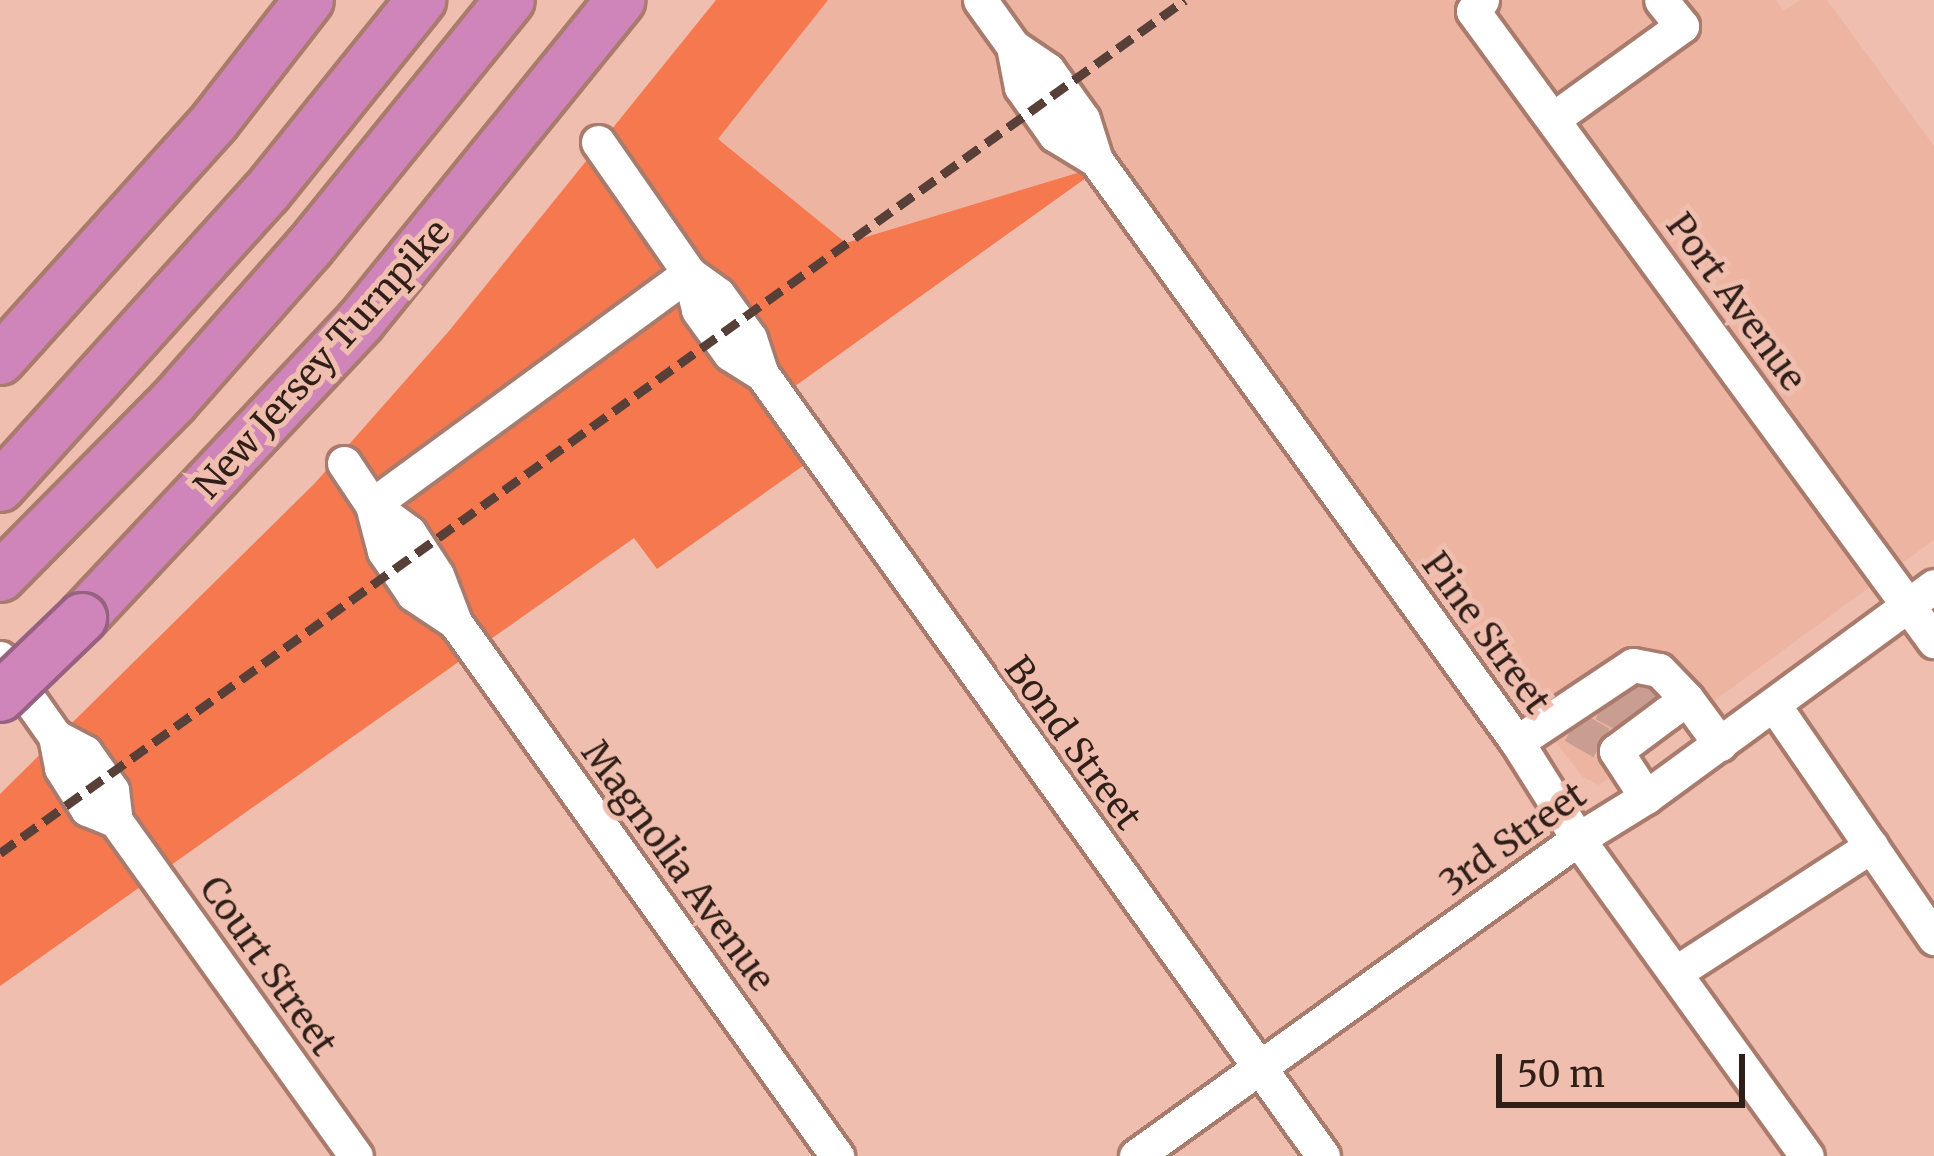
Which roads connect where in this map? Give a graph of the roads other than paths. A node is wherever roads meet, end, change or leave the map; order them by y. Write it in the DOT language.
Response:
graph roads {
  1 [pos="309,0"];
  2 [pos="510,0"];
  3 [pos="620,0"];
  4 [pos="980,0"];
  5 [pos="1661,0"];
  6 [pos="1477,5"];
  7 [pos="407,19"];
  8 [pos="1553,119"];
  9 [pos="598,142"];
  10 [pos="689,273"];
  11 [pos="0,360"];
  12 [pos="344,463"];
  13 [pos="0,487"];
  14 [pos="372,506"];
  15 [pos="16,561"];
  16 [pos="1921,595"];
  17 [pos="1934,641"];
  18 [pos="0,658"];
  19 [pos="0,697"];
  20 [pos="1774,706"];
  21 [pos="1660,714"];
  22 [pos="1517,742"];
  23 [pos="1720,744"];
  24 [pos="1646,797"];
  25 [pos="1577,839"];
  26 [pos="1871,846"];
  27 [pos="1934,938"];
  28 [pos="1675,973"];
  29 [pos="1258,1069"];
  30 [pos="356,1156"];
  31 [pos="837,1156"];
  32 [pos="1136,1156"];
  33 [pos="1323,1156"];
  34 [pos="1807,1156"];
  1 -- 11 [label="highway"];
  2 -- 15 [label="highway"];
  3 -- 19 [label="highway, New Jersey Turnpike, bridge"];
  4 -- 22 [label="street, Pine Street"];
  5 -- 8 [label="street"];
  6 -- 8 [label="street, Port Avenue"];
  7 -- 13 [label="highway"];
  8 -- 16 [label="street, Port Avenue"];
  9 -- 10 [label="street, Bond Street"];
  10 -- 14 [label="street"];
  10 -- 29 [label="street, Bond Street"];
  12 -- 14 [label="street, Magnolia Avenue"];
  14 -- 31 [label="street, Magnolia Avenue"];
  16 -- 17 [label="street, Port Avenue"];
  16 -- 20 [label="street, 3rd Street"];
  18 -- 30 [label="street, Court Street"];
  20 -- 23 [label="street, 3rd Street"];
  20 -- 26 [label="street"];
  21 -- 22 [label="street"];
  21 -- 23 [label="street"];
  21 -- 24 [label="street"];
  22 -- 25 [label="street, Pine Street"];
  23 -- 24 [label="street, 3rd Street"];
  24 -- 25 [label="street, 3rd Street"];
  25 -- 28 [label="street, Pine Street"];
  25 -- 29 [label="street, 3rd Street"];
  26 -- 27 [label="street"];
  26 -- 28 [label="street"];
  28 -- 34 [label="street, Pine Street"];
  29 -- 32 [label="street, 3rd Street"];
  29 -- 33 [label="street, Bond Street"];
}
